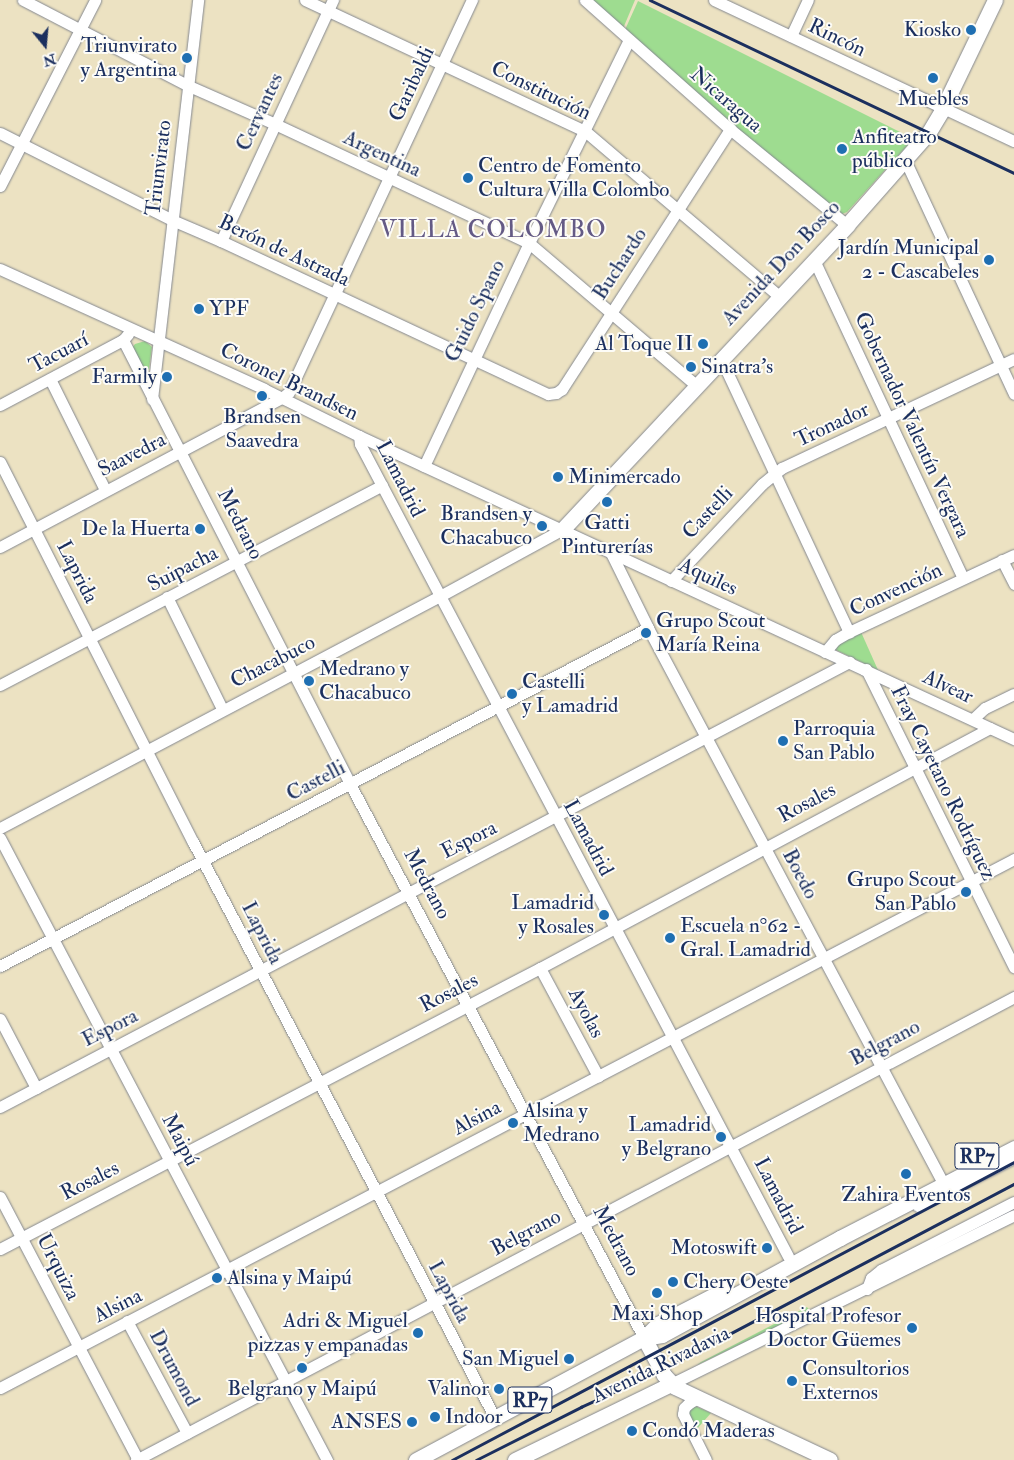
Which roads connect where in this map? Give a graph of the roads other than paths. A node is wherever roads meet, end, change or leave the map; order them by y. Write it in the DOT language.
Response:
graph roads {
  1 [pos="23,0"];
  2 [pos="96,0"];
  3 [pos="198,0"];
  4 [pos="305,0"];
  5 [pos="472,0"];
  6 [pos="585,0"];
  7 [pos="714,0"];
  8 [pos="808,0"];
  9 [pos="995,0"];
  10 [pos="331,5"];
  11 [pos="81,29"];
  12 [pos="791,36"];
  13 [pos="629,40"];
  14 [pos="441,64"];
  15 [pos="189,86"];
  16 [pos="942,110"];
  17 [pos="275,124"];
  18 [pos="730,129"];
  19 [pos="585,131"];
  20 [pos="0,133"];
  21 [pos="1014,142"];
  22 [pos="22,144"];
  23 [pos="905,160"];
  24 [pos="390,178"];
  25 [pos="0,186"];
  26 [pos="678,210"];
  27 [pos="172,220"];
  28 [pos="847,225"];
  29 [pos="221,241"];
  30 [pos="529,243"];
  31 [pos="814,260"];
  32 [pos="0,269"];
  33 [pos="334,295"];
  34 [pos="779,296"];
  35 [pos="611,313"];
  36 [pos="132,328"];
  37 [pos="124,340"];
  38 [pos="158,341"];
  39 [pos="722,359"];
  40 [pos="1014,359"];
  41 [pos="472,360"];
  42 [pos="1000,366"];
  43 [pos="50,379"];
  44 [pos="696,385"];
  45 [pos="556,393"];
  46 [pos="1014,394"];
  47 [pos="282,398"];
  48 [pos="152,399"];
  49 [pos="0,405"];
  50 [pos="888,419"];
  51 [pos="359,436"];
  52 [pos="179,452"];
  53 [pos="0,462"];
  54 [pos="424,466"];
  55 [pos="775,473"];
  56 [pos="382,485"];
  57 [pos="105,490"];
  58 [pos="34,528"];
  59 [pos="562,529"];
  60 [pos="0,546"];
  61 [pos="611,553"];
  62 [pos="1014,555"];
  63 [pos="1002,560"];
  64 [pos="236,563"];
  65 [pos="963,578"];
  66 [pos="671,581"];
  67 [pos="1014,584"];
  68 [pos="440,596"];
  69 [pos="167,598"];
  70 [pos="648,628"];
  71 [pos="849,632"];
  72 [pos="90,638"];
  73 [pos="825,652"];
  74 [pos="849,662"];
  75 [pos="866,669"];
  76 [pos="292,673"];
  77 [pos="0,685"];
  78 [pos="1014,694"];
  79 [pos="498,706"];
  80 [pos="222,709"];
  81 [pos="973,720"];
  82 [pos="990,728"];
  83 [pos="706,737"];
  84 [pos="1014,739"];
  85 [pos="145,750"];
  86 [pos="914,768"];
  87 [pos="350,784"];
  88 [pos="556,817"];
  89 [pos="0,828"];
  90 [pos="0,838"];
  91 [pos="764,847"];
  92 [pos="1014,859"];
  93 [pos="204,861"];
  94 [pos="971,881"];
  95 [pos="408,893"];
  96 [pos="614,926"];
  97 [pos="54,938"];
  98 [pos="823,958"];
  99 [pos="0,966"];
  100 [pos="1014,966"];
  101 [pos="540,968"];
  102 [pos="261,971"];
  103 [pos="1014,996"];
  104 [pos="466,1005"];
  105 [pos="0,1019"];
  106 [pos="672,1038"];
  107 [pos="111,1049"];
  108 [pos="881,1067"];
  109 [pos="598,1076"];
  110 [pos="318,1082"];
  111 [pos="36,1088"];
  112 [pos="0,1107"];
  113 [pos="524,1115"];
  114 [pos="1014,1136"];
  115 [pos="731,1145"];
  116 [pos="1014,1148"];
  117 [pos="1014,1158"];
  118 [pos="170,1161"];
  119 [pos="942,1181"];
  120 [pos="376,1193"];
  121 [pos="0,1197"];
  122 [pos="1014,1202"];
  123 [pos="1014,1215"];
  124 [pos="582,1224"];
  125 [pos="21,1238"];
  126 [pos="840,1238"];
  127 [pos="0,1249"];
  128 [pos="788,1256"];
  129 [pos="228,1270"];
  130 [pos="867,1289"];
  131 [pos="434,1304"];
  132 [pos="128,1321"];
  133 [pos="644,1338"];
  134 [pos="78,1347"];
  135 [pos="285,1380"];
  136 [pos="671,1384"];
  137 [pos="0,1388"];
  138 [pos="698,1398"];
  139 [pos="495,1418"];
  140 [pos="187,1433"];
  141 [pos="137,1460"];
  142 [pos="327,1460"];
  143 [pos="416,1460"];
  144 [pos="515,1460"];
  145 [pos="706,1460"];
  146 [pos="830,1460"];
  1 -- 11 [label="street, Argentina"];
  2 -- 11 [label="street"];
  3 -- 15 [label="street, Triunvirato"];
  4 -- 10 [label="street, Constitución"];
  5 -- 14 [label="street, Garibaldi"];
  6 -- 13 [label="street, Nicaragua"];
  7 -- 12 [label="street, Rincón"];
  8 -- 12 [label="street"];
  9 -- 16 [label="main road, Avenida Don Bosco"];
  10 -- 14 [label="street, Constitución"];
  10 -- 17 [label="street, Cervantes"];
  11 -- 15 [label="street, Argentina"];
  11 -- 22 [label="street"];
  12 -- 16 [label="street, Rincón"];
  13 -- 18 [label="street, Nicaragua"];
  13 -- 19 [label="street, Guido Spano"];
  14 -- 19 [label="street, Constitución"];
  14 -- 24 [label="street, Garibaldi"];
  15 -- 17 [label="street, Argentina"];
  15 -- 27 [label="street, Triunvirato"];
  16 -- 21 [label="street, Rincón"];
  16 -- 23 [label="main road, Avenida Don Bosco"];
  17 -- 24 [label="street, Argentina"];
  17 -- 29 [label="street, Cervantes"];
  18 -- 26 [label="street, Buchardo"];
  18 -- 28 [label="street, Nicaragua"];
  19 -- 26 [label="street, Constitución"];
  19 -- 30 [label="street, Guido Spano"];
  20 -- 22 [label="street, Berón de Astrada"];
  22 -- 25 [label="street"];
  22 -- 27 [label="street, Berón de Astrada"];
  23 -- 28 [label="main road, Avenida Don Bosco"];
  23 -- 42 [label="street"];
  24 -- 30 [label="street, Argentina"];
  24 -- 33 [label="street, Garibaldi"];
  26 -- 34 [label="street, Constitución"];
  26 -- 35 [label="street, Buchardo"];
  27 -- 29 [label="street, Berón de Astrada"];
  27 -- 38 [label="street, Triunvirato"];
  28 -- 31 [label="main road, Avenida Don Bosco"];
  29 -- 33 [label="street, Berón de Astrada"];
  30 -- 35 [label="street, Argentina"];
  30 -- 41 [label="street, Guido Spano"];
  31 -- 34 [label="main road, Avenida Don Bosco"];
  31 -- 50 [label="street, Gobernador Valentín Vergara"];
  32 -- 36 [label="street, Coronel Brandsen"];
  33 -- 41 [label="street, Berón de Astrada"];
  33 -- 47 [label="street, Garibaldi"];
  34 -- 39 [label="main road, Avenida Don Bosco"];
  35 -- 44 [label="street, Argentina"];
  35 -- 45 [label="street, Buchardo"];
  36 -- 37 [label="street, Tacuarí"];
  36 -- 38 [label="street, Coronel Brandsen"];
  37 -- 43 [label="street, Tacuarí"];
  37 -- 48 [label="street, Medrano"];
  38 -- 47 [label="street, Coronel Brandsen"];
  38 -- 48 [label="street"];
  39 -- 44 [label="main road, Avenida Don Bosco"];
  39 -- 55 [label="street"];
  40 -- 42 [label="street, Tronador"];
  41 -- 45 [label="street, Berón de Astrada"];
  41 -- 54 [label="street, Guido Spano"];
  42 -- 46 [label="street"];
  42 -- 50 [label="street, Tronador"];
  43 -- 49 [label="street, Tacuarí"];
  43 -- 57 [label="street"];
  44 -- 59 [label="main road, Avenida Don Bosco"];
  47 -- 51 [label="street, Coronel Brandsen"];
  47 -- 52 [label="street, Saavedra"];
  48 -- 52 [label="street, Medrano"];
  50 -- 55 [label="street, Tronador"];
  50 -- 65 [label="street, Gobernador Valentín Vergara"];
  51 -- 54 [label="street, Coronel Brandsen"];
  51 -- 56 [label="street, Lamadrid"];
  52 -- 57 [label="street, Saavedra"];
  52 -- 64 [label="street, Medrano"];
  53 -- 58 [label="street, Laprida"];
  54 -- 59 [label="street, Coronel Brandsen"];
  55 -- 66 [label="street, Castelli"];
  55 -- 71 [label="street"];
  56 -- 64 [label="street, Suipacha"];
  56 -- 68 [label="street, Lamadrid"];
  57 -- 58 [label="street, Saavedra"];
  58 -- 60 [label="street, Saavedra"];
  58 -- 72 [label="street, Laprida"];
  59 -- 61 [label="street, Aquiles"];
  59 -- 68 [label="street, Chacabuco"];
  61 -- 66 [label="street, Aquiles"];
  61 -- 70 [label="street, Boedo"];
  62 -- 63 [label="street, Convención"];
  63 -- 65 [label="street, Convención"];
  63 -- 67 [label="street"];
  64 -- 69 [label="street, Suipacha"];
  64 -- 76 [label="street, Medrano"];
  65 -- 71 [label="street, Convención"];
  66 -- 73 [label="street, Aquiles"];
  68 -- 76 [label="street, Chacabuco"];
  68 -- 79 [label="street, Lamadrid"];
  69 -- 72 [label="street, Suipacha"];
  69 -- 80 [label="street"];
  70 -- 79 [label="street, Castelli"];
  70 -- 83 [label="street, Boedo"];
  71 -- 73 [label="street, Convención"];
  72 -- 77 [label="street, Suipacha"];
  72 -- 85 [label="street, Laprida"];
  73 -- 74 [label="street, Aquiles"];
  74 -- 75 [label="street, Aquiles"];
  74 -- 83 [label="street, Espora"];
  75 -- 81 [label="street, Alvear"];
  75 -- 86 [label="street, Fray Cayetano Rodríguez"];
  76 -- 80 [label="street, Chacabuco"];
  76 -- 87 [label="street, Medrano"];
  78 -- 81 [label="street"];
  79 -- 87 [label="street, Castelli"];
  79 -- 88 [label="street, Lamadrid"];
  80 -- 85 [label="street, Chacabuco"];
  81 -- 82 [label="street, Alvear"];
  82 -- 84 [label="street, Alvear"];
  82 -- 86 [label="street"];
  83 -- 88 [label="street, Espora"];
  83 -- 91 [label="street, Boedo"];
  85 -- 89 [label="street, Chacabuco"];
  85 -- 93 [label="street, Laprida"];
  86 -- 91 [label="street, Rosales"];
  86 -- 94 [label="street, Fray Cayetano Rodríguez"];
  87 -- 93 [label="street, Castelli"];
  87 -- 95 [label="street, Medrano"];
  88 -- 95 [label="street, Espora"];
  88 -- 96 [label="street, Lamadrid"];
  90 -- 97 [label="street, Maipú"];
  91 -- 96 [label="street, Rosales"];
  91 -- 98 [label="street, Boedo"];
  92 -- 94 [label="street, Alsina"];
  93 -- 97 [label="street, Castelli"];
  93 -- 102 [label="street, Laprida"];
  94 -- 98 [label="street, Alsina"];
  94 -- 100 [label="street, Fray Cayetano Rodríguez"];
  95 -- 102 [label="street, Espora"];
  95 -- 104 [label="street, Medrano"];
  96 -- 101 [label="street, Rosales"];
  96 -- 106 [label="street, Lamadrid"];
  97 -- 99 [label="street, Castelli"];
  97 -- 107 [label="street, Maipú"];
  98 -- 106 [label="street, Alsina"];
  98 -- 108 [label="street, Boedo"];
  101 -- 104 [label="street, Rosales"];
  101 -- 109 [label="street, Ayolas"];
  102 -- 107 [label="street, Espora"];
  102 -- 110 [label="street, Laprida"];
  103 -- 108 [label="street, Belgrano"];
  104 -- 110 [label="street, Rosales"];
  104 -- 113 [label="street, Medrano"];
  105 -- 111 [label="street"];
  106 -- 109 [label="street, Alsina"];
  106 -- 115 [label="street, Lamadrid"];
  107 -- 111 [label="street, Espora"];
  107 -- 118 [label="street, Maipú"];
  108 -- 115 [label="street, Belgrano"];
  108 -- 119 [label="street, Boedo"];
  109 -- 113 [label="street, Alsina"];
  110 -- 118 [label="street, Rosales"];
  110 -- 120 [label="street, Laprida"];
  111 -- 112 [label="street, Espora"];
  113 -- 120 [label="street, Alsina"];
  113 -- 124 [label="street, Medrano"];
  114 -- 119 [label="main road, Avenida Rivadavia / RP7"];
  115 -- 124 [label="street, Belgrano"];
  115 -- 128 [label="street, Lamadrid"];
  116 -- 119 [label="main road, Avenida Rivadavia / RP7"];
  117 -- 126 [label="street"];
  118 -- 125 [label="street, Rosales"];
  118 -- 129 [label="street, Maipú"];
  119 -- 126 [label="main road, Avenida Rivadavia / RP7"];
  119 -- 128 [label="main road, Avenida Rivadavia / RP7"];
  120 -- 129 [label="street, Alsina"];
  120 -- 131 [label="street, Laprida"];
  121 -- 125 [label="street, Urquiza"];
  122 -- 130 [label="street"];
  123 -- 130 [label="street, Avenida Rivadavia"];
  124 -- 131 [label="street, Belgrano"];
  124 -- 133 [label="street, Medrano"];
  125 -- 127 [label="street, Rosales"];
  125 -- 134 [label="street, Urquiza"];
  126 -- 133 [label="main road, Avenida Rivadavia / RP7"];
  128 -- 133 [label="main road, Avenida Rivadavia / RP7"];
  129 -- 132 [label="street, Alsina"];
  129 -- 135 [label="street, Maipú"];
  130 -- 136 [label="street, Avenida Rivadavia"];
  131 -- 135 [label="street, Belgrano"];
  131 -- 139 [label="street, Laprida"];
  132 -- 134 [label="street, Alsina"];
  132 -- 140 [label="street, Drumond"];
  133 -- 136 [label="main road, Medrano"];
  133 -- 139 [label="main road, Avenida Rivadavia / RP7"];
  134 -- 137 [label="street, Alsina"];
  134 -- 141 [label="street, Urquiza"];
  135 -- 140 [label="street, Belgrano"];
  135 -- 142 [label="street, Maipú"];
  136 -- 138 [label="main road"];
  136 -- 144 [label="main road, Avenida Rivadavia"];
  138 -- 145 [label="street"];
  138 -- 146 [label="main road"];
  139 -- 143 [label="main road, Avenida Rivadavia / RP7"];
  140 -- 141 [label="street, Belgrano"];
}
